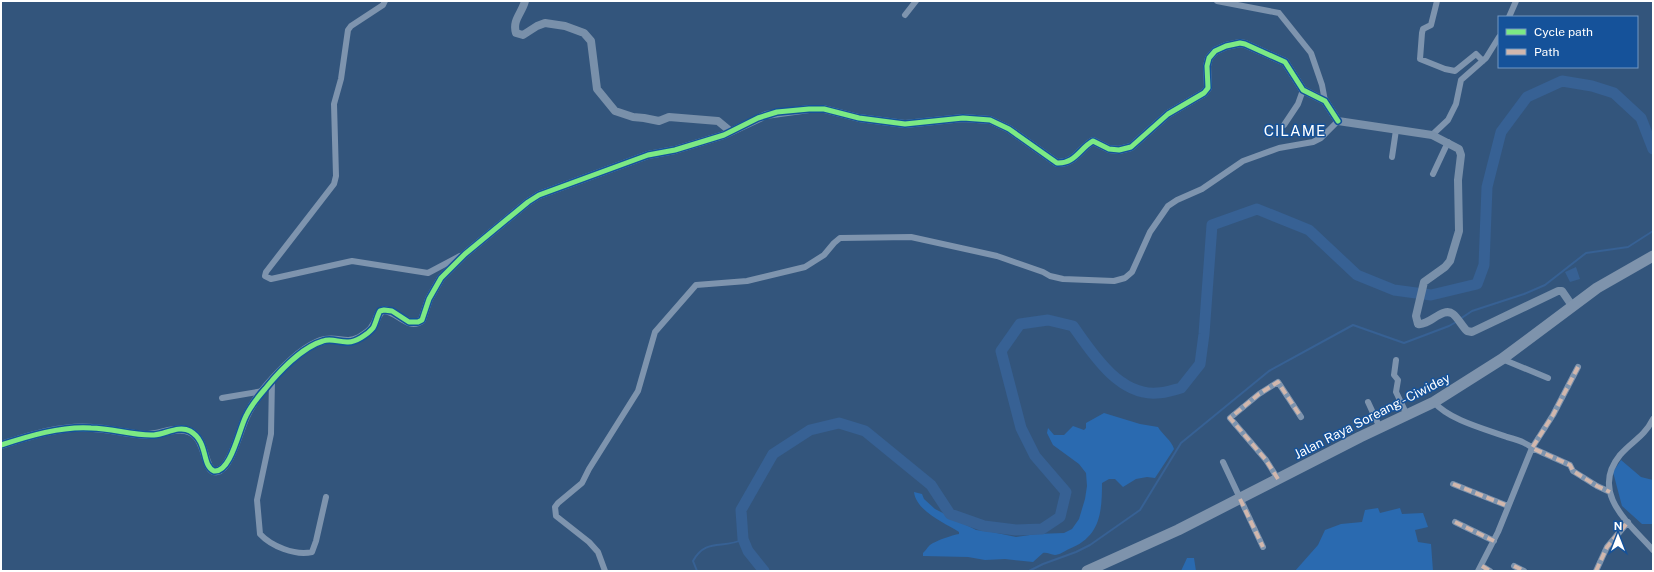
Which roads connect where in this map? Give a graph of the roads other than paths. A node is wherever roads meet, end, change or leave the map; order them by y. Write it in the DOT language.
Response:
graph roads {
  1 [pos="385,1"];
  2 [pos="526,1"];
  3 [pos="916,1"];
  4 [pos="1217,1"];
  5 [pos="1437,1"];
  6 [pos="1516,1"];
  7 [pos="905,15"];
  8 [pos="1509,16"];
  9 [pos="1498,39"];
  10 [pos="1483,61"];
  11 [pos="1303,90"];
  12 [pos="1325,100"];
  13 [pos="1338,121"];
  14 [pos="1284,125"];
  15 [pos="1396,130"];
  16 [pos="730,131"];
  17 [pos="1432,135"];
  18 [pos="1448,142"];
  19 [pos="1392,157"];
  20 [pos="1434,174"];
  21 [pos="465,254"];
  22 [pos="1653,256"];
  23 [pos="1573,307"];
  24 [pos="1502,359"];
  25 [pos="1396,360"];
  26 [pos="1578,367"];
  27 [pos="1548,378"];
  28 [pos="272,380"];
  29 [pos="263,391"];
  30 [pos="222,398"];
  31 [pos="1368,402"];
  32 [pos="1434,402"];
  33 [pos="1407,415"];
  34 [pos="1301,417"];
  35 [pos="1653,419"];
  36 [pos="1380,428"];
  37 [pos="1,444"];
  38 [pos="1532,448"];
  39 [pos="1223,462"];
  40 [pos="1278,479"];
  41 [pos="1453,484"];
  42 [pos="1610,492"];
  43 [pos="326,497"];
  44 [pos="1240,499"];
  45 [pos="1508,506"];
  46 [pos="1455,522"];
  47 [pos="1628,522"];
  48 [pos="1494,541"];
  49 [pos="1263,547"];
  50 [pos="1653,550"];
  51 [pos="1514,566"];
  52 [pos="1480,568"];
  53 [pos="605,571"];
  54 [pos="1087,571"];
  55 [pos="1490,571"];
  56 [pos="1524,571"];
  57 [pos="1596,571"];
  1 -- 21 [label="street"];
  2 -- 16 [label="street"];
  3 -- 7 [label="street"];
  4 -- 12 [label="street"];
  5 -- 10 [label="street"];
  6 -- 8 [label="street"];
  9 -- 10 [label="street"];
  10 -- 17 [label="street"];
  11 -- 12 [label="street"];
  11 -- 14 [label="street"];
  11 -- 16 [label="street"];
  12 -- 13 [label="street"];
  13 -- 15 [label="street"];
  13 -- 53 [label="street"];
  15 -- 17 [label="street"];
  15 -- 19 [label="street"];
  16 -- 21 [label="street"];
  17 -- 18 [label="street"];
  18 -- 20 [label="street"];
  18 -- 23 [label="street"];
  21 -- 28 [label="street"];
  22 -- 23 [label="highway, Jalan Raya Soreang - Ciwidey"];
  23 -- 24 [label="highway, Jalan Raya Soreang - Ciwidey"];
  24 -- 27 [label="street"];
  24 -- 32 [label="highway, Jalan Raya Soreang - Ciwidey"];
  25 -- 33 [label="street"];
  26 -- 38 [label="street"];
  28 -- 29 [label="street"];
  28 -- 43 [label="street"];
  29 -- 30 [label="street"];
  29 -- 37 [label="street"];
  31 -- 36 [label="street"];
  32 -- 33 [label="highway, Jalan Raya Soreang - Ciwidey"];
  32 -- 38 [label="street"];
  33 -- 36 [label="highway, Jalan Raya Soreang - Ciwidey"];
  34 -- 40 [label="street"];
  35 -- 42 [label="street"];
  36 -- 40 [label="highway, Jalan Raya Soreang - Ciwidey"];
  38 -- 42 [label="street"];
  38 -- 45 [label="street"];
  39 -- 44 [label="street"];
  40 -- 44 [label="highway, Jalan Raya Soreang - Ciwidey"];
  41 -- 45 [label="street"];
  42 -- 47 [label="street"];
  44 -- 49 [label="street"];
  44 -- 54 [label="highway, Jalan Raya Soreang - Ciwidey"];
  45 -- 48 [label="street"];
  46 -- 48 [label="street"];
  47 -- 50 [label="street"];
  47 -- 57 [label="street"];
  48 -- 52 [label="street"];
  51 -- 56 [label="street"];
  52 -- 55 [label="street"];
}
